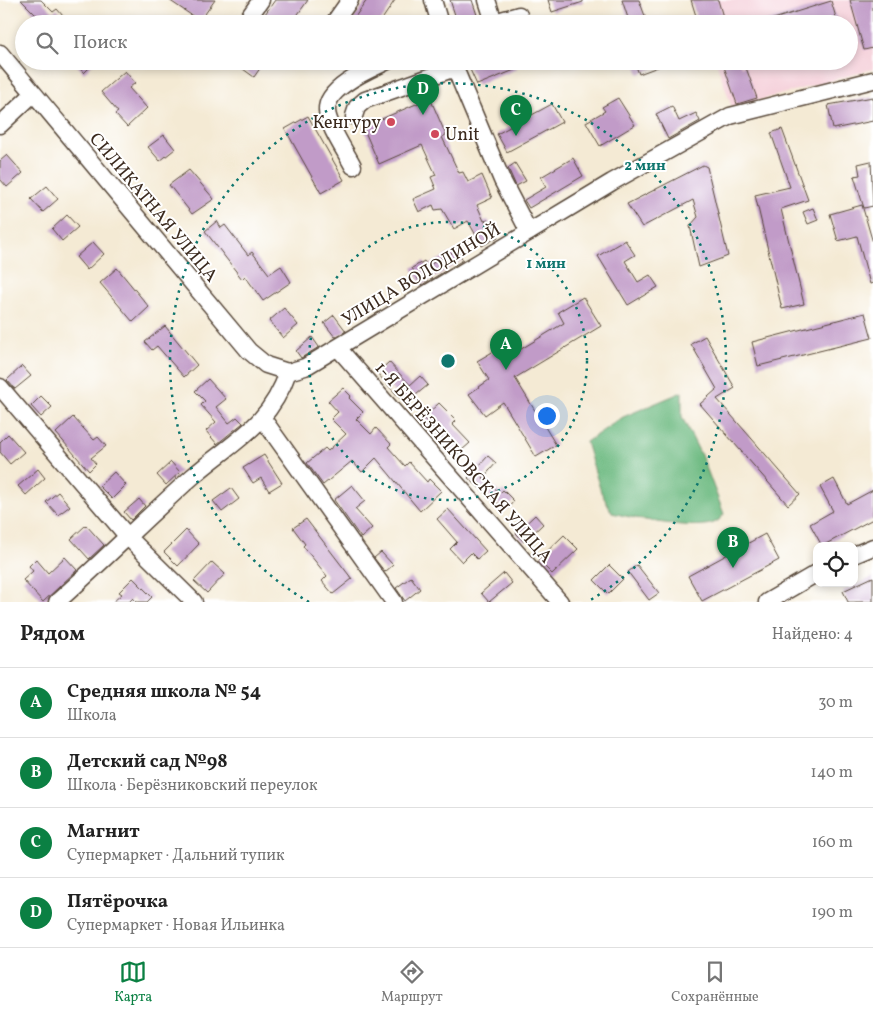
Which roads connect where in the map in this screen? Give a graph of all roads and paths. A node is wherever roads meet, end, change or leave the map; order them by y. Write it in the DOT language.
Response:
graph roads {
  1 [pos="261,0"];
  2 [pos="350,0"];
  3 [pos="433,0"];
  4 [pos="487,0"];
  5 [pos="519,14"];
  6 [pos="250,15"];
  7 [pos="339,15"];
  8 [pos="437,15"];
  9 [pos="489,15"];
  10 [pos="516,15"];
  11 [pos="0,54"];
  12 [pos="368,70"];
  13 [pos="428,70"];
  14 [pos="455,70"];
  15 [pos="873,80"];
  16 [pos="32,94"];
  17 [pos="354,116"];
  18 [pos="0,126"];
  19 [pos="353,166"];
  20 [pos="529,232"];
  21 [pos="338,348"];
  22 [pos="288,372"];
  23 [pos="0,387"];
  24 [pos="263,419"];
  25 [pos="129,538"];
  26 [pos="873,547"];
  27 [pos="858,553"];
  28 [pos="813,575"];
  29 [pos="57,602"];
  30 [pos="194,602"];
  31 [pos="394,602"];
  32 [pos="560,602"];
  33 [pos="767,602"];
  1 -- 6 [label="street"];
  2 -- 7 [label="street"];
  3 -- 8 [label="street"];
  4 -- 9 [label="street"];
  5 -- 10 [label="street"];
  11 -- 16 [label="street, СИЛИКАТНАЯ УЛИЦА"];
  12 -- 19 [label="street"];
  13 -- 17 [label="street"];
  14 -- 20 [label="street"];
  15 -- 20 [label="street, УЛИЦА ВОЛОДИНОЙ"];
  16 -- 18 [label="street"];
  16 -- 22 [label="street, СИЛИКАТНАЯ УЛИЦА"];
  20 -- 21 [label="street, УЛИЦА ВОЛОДИНОЙ"];
  21 -- 22 [label="street, УЛИЦА ВОЛОДИНОЙ"];
  21 -- 32 [label="street, 1-Я БЕРЁЗНИКОВСКАЯ УЛИЦА"];
  22 -- 24 [label="street"];
  23 -- 25 [label="street"];
  24 -- 25 [label="street"];
  24 -- 31 [label="street"];
  25 -- 29 [label="street"];
  25 -- 30 [label="street"];
  26 -- 27 [label="street"];
  28 -- 33 [label="street"];
}
